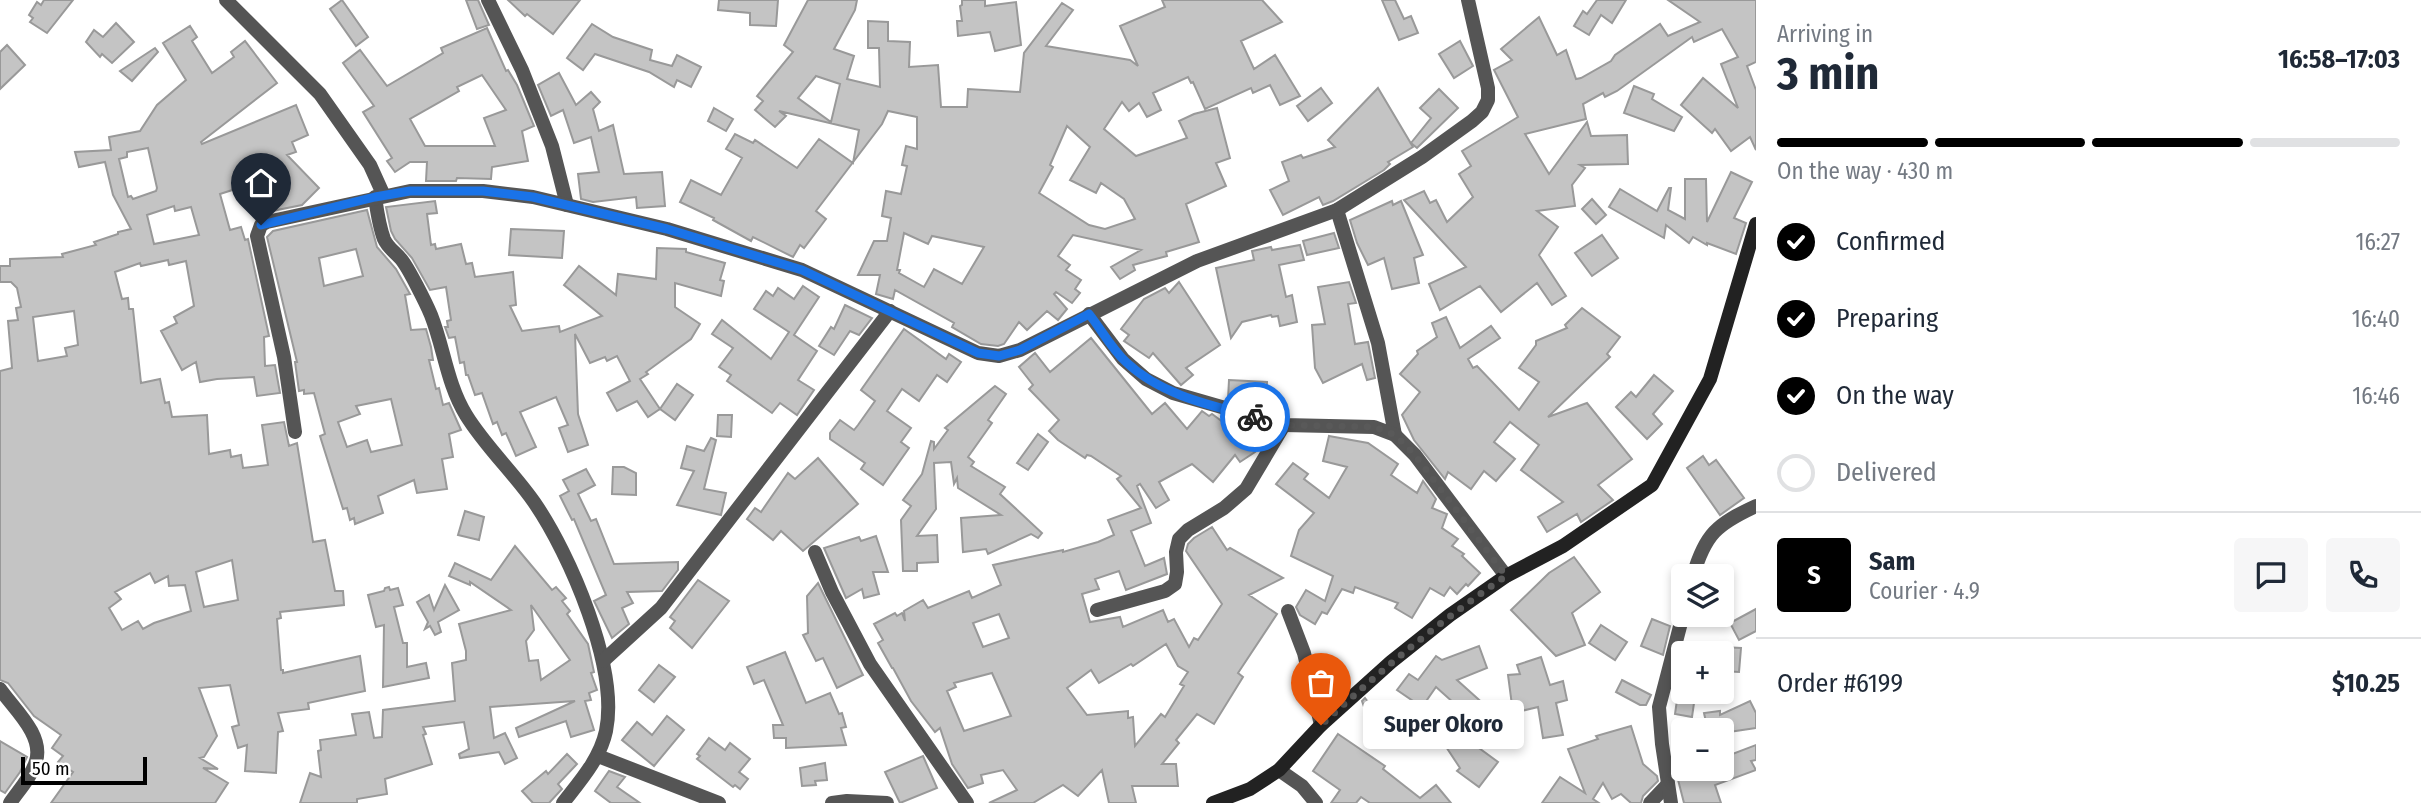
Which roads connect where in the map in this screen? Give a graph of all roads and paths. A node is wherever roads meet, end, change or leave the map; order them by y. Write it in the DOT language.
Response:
graph roads {
  1 [pos="226,0"];
  2 [pos="488,0"];
  3 [pos="1468,0"];
  4 [pos="379,196"];
  5 [pos="567,205"];
  6 [pos="1337,210"];
  7 [pos="1756,224"];
  8 [pos="890,311"];
  9 [pos="1089,314"];
  10 [pos="1284,425"];
  11 [pos="295,432"];
  12 [pos="1395,435"];
  13 [pos="1756,506"];
  14 [pos="815,552"];
  15 [pos="1696,564"];
  16 [pos="1506,576"];
  17 [pos="1097,610"];
  18 [pos="1288,611"];
  19 [pos="1680,627"];
  20 [pos="603,661"];
  21 [pos="0,689"];
  22 [pos="1321,725"];
  23 [pos="597,756"];
  24 [pos="1279,770"];
  25 [pos="1668,784"];
  26 [pos="10,803"];
  27 [pos="563,803"];
  28 [pos="719,803"];
  29 [pos="832,803"];
  30 [pos="887,803"];
  31 [pos="967,803"];
  32 [pos="1213,803"];
  33 [pos="1315,803"];
  34 [pos="1650,803"];
  35 [pos="1671,803"];
  1 -- 4 [label="street"];
  2 -- 5 [label="street"];
  3 -- 6 [label="street"];
  4 -- 5 [label="street"];
  4 -- 11 [label="street"];
  4 -- 20 [label="street"];
  5 -- 8 [label="street"];
  6 -- 9 [label="street"];
  6 -- 12 [label="street"];
  7 -- 16 [label="main road"];
  8 -- 9 [label="street"];
  8 -- 20 [label="street"];
  9 -- 10 [label="street"];
  10 -- 12 [label="street"];
  10 -- 17 [label="street"];
  12 -- 16 [label="street"];
  13 -- 15 [label="street"];
  14 -- 31 [label="street"];
  16 -- 22 [label="main road"];
  18 -- 22 [label="street"];
  19 -- 25 [label="street"];
  20 -- 23 [label="street"];
  21 -- 26 [label="street"];
  22 -- 24 [label="main road"];
  23 -- 27 [label="street"];
  23 -- 28 [label="street"];
  24 -- 32 [label="main road"];
  24 -- 33 [label="street"];
  25 -- 34 [label="street"];
  25 -- 35 [label="street"];
  29 -- 30 [label="street"];
}
